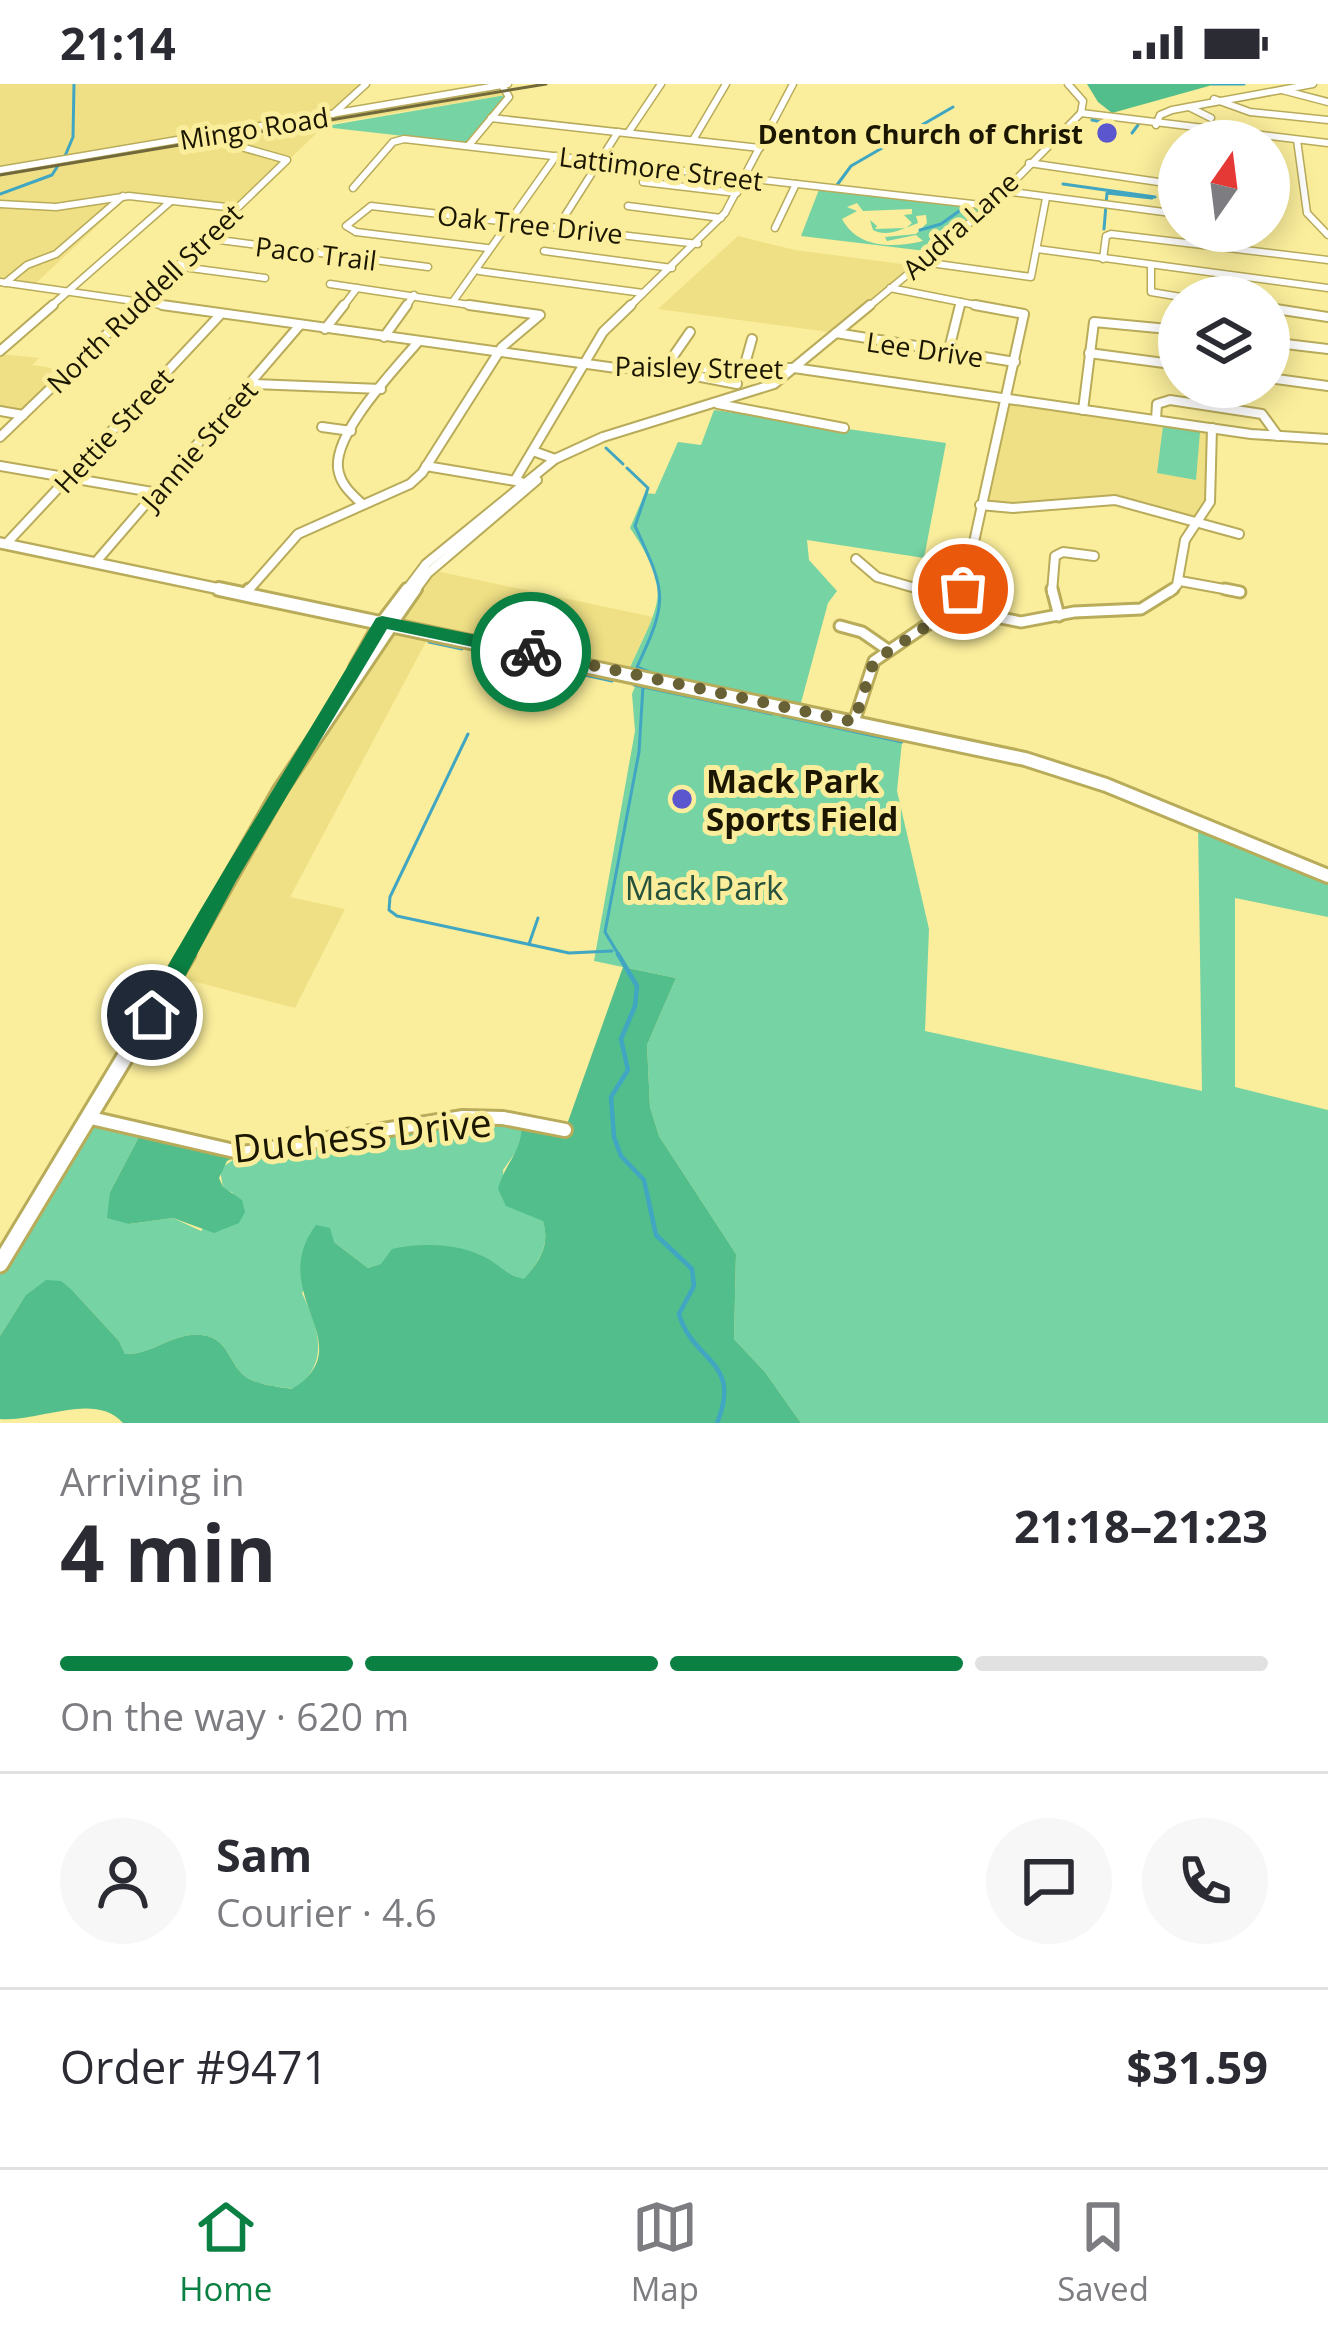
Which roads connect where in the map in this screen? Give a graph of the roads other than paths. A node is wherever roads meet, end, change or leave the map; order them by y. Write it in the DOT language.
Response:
graph roads {
  1 [pos="366,84"];
  2 [pos="505,84"];
  3 [pos="661,84"];
  4 [pos="726,84"];
  5 [pos="794,84"];
  6 [pos="1068,84"];
  7 [pos="1313,84"];
  8 [pos="1282,90"];
  9 [pos="1214,99"];
  10 [pos="1328,102"];
  11 [pos="1188,106"];
  12 [pos="1081,113"];
  13 [pos="1266,114"];
  14 [pos="332,115"];
  15 [pos="491,118"];
  16 [pos="1211,118"];
  17 [pos="1267,120"];
  18 [pos="1328,120"];
  19 [pos="1156,125"];
  20 [pos="619,132"];
  21 [pos="220,133"];
  22 [pos="628,133"];
  23 [pos="693,140"];
  24 [pos="1297,140"];
  25 [pos="1328,143"];
  26 [pos="470,145"];
  27 [pos="760,148"];
  28 [pos="556,156"];
  29 [pos="599,161"];
  30 [pos="1029,163"];
  31 [pos="1117,164"];
  32 [pos="0,170"];
  33 [pos="1115,176"];
  34 [pos="745,178"];
  35 [pos="643,182"];
  36 [pos="1158,182"];
  37 [pos="796,184"];
  38 [pos="353,188"];
  39 [pos="1004,191"];
  40 [pos="737,193"];
  41 [pos="123,196"];
  42 [pos="1046,198"];
  43 [pos="171,201"];
  44 [pos="0,203"];
  45 [pos="628,206"];
  46 [pos="989,206"];
  47 [pos="235,208"];
  48 [pos="1158,211"];
  49 [pos="721,218"];
  50 [pos="507,223"];
  51 [pos="560,225"];
  52 [pos="775,228"];
  53 [pos="356,232"];
  54 [pos="1328,235"];
  55 [pos="204,238"];
  56 [pos="698,244"];
  57 [pos="487,248"];
  58 [pos="1037,249"];
  59 [pos="544,251"];
  60 [pos="336,255"];
  61 [pos="1103,259"];
  62 [pos="1328,260"];
  63 [pos="923,262"];
  64 [pos="1151,265"];
  65 [pos="175,266"];
  66 [pos="428,267"];
  67 [pos="672,268"];
  68 [pos="479,271"];
  69 [pos="265,278"];
  70 [pos="2,282"];
  71 [pos="330,284"];
  72 [pos="357,288"];
  73 [pos="890,288"];
  74 [pos="1328,288"];
  75 [pos="68,292"];
  76 [pos="643,292"];
  77 [pos="1158,293"];
  78 [pos="413,295"];
  79 [pos="454,300"];
  80 [pos="961,302"];
  81 [pos="137,304"];
  82 [pos="1290,311"];
  83 [pos="219,315"];
  84 [pos="1328,317"];
  85 [pos="299,326"];
  86 [pos="325,328"];
  87 [pos="1158,328"];
  88 [pos="690,332"];
  89 [pos="836,333"];
  90 [pos="384,337"];
  91 [pos="752,339"];
  92 [pos="418,342"];
  93 [pos="1290,345"];
  94 [pos="1328,350"];
  95 [pos="0,351"];
  96 [pos="499,352"];
  97 [pos="948,353"];
  98 [pos="1089,353"];
  99 [pos="1015,362"];
  100 [pos="1158,362"];
  101 [pos="583,364"];
  102 [pos="745,364"];
  103 [pos="794,368"];
  104 [pos="670,371"];
  105 [pos="1290,380"];
  106 [pos="252,384"];
  107 [pos="736,384"];
  108 [pos="1328,386"];
  109 [pos="381,389"];
  110 [pos="1004,398"];
  111 [pos="718,404"];
  112 [pos="1083,410"];
  113 [pos="0,411"];
  114 [pos="23,415"];
  115 [pos="1156,420"];
  116 [pos="322,427"];
  117 [pos="844,428"];
  118 [pos="1212,428"];
  119 [pos="351,431"];
  120 [pos="630,432"];
  121 [pos="0,436"];
  122 [pos="1278,436"];
  123 [pos="1328,439"];
  124 [pos="532,451"];
  125 [pos="555,459"];
  126 [pos="0,466"];
  127 [pos="426,466"];
  128 [pos="70,476"];
  129 [pos="522,483"];
  130 [pos="158,493"];
  131 [pos="362,504"];
  132 [pos="980,505"];
  133 [pos="1199,524"];
  134 [pos="1239,534"];
  135 [pos="3,544"];
  136 [pos="1094,556"];
  137 [pos="856,559"];
  138 [pos="95,563"];
  139 [pos="1180,581"];
  140 [pos="1240,592"];
  141 [pos="245,594"];
  142 [pos="953,604"];
  143 [pos="1059,616"];
  144 [pos="387,623"];
  145 [pos="840,626"];
  146 [pos="888,650"];
  147 [pos="854,722"];
  148 [pos="1328,876"];
  149 [pos="91,1118"];
  150 [pos="565,1130"];
  151 [pos="0,1264"];
  1 -- 14 [label="street"];
  2 -- 14 [label="street, Mingo Road"];
  2 -- 15 [label="street"];
  3 -- 22 [label="street"];
  4 -- 23 [label="street"];
  5 -- 27 [label="street"];
  6 -- 12 [label="street"];
  7 -- 8 [label="street"];
  8 -- 9 [label="street"];
  8 -- 10 [label="street"];
  9 -- 11 [label="street"];
  9 -- 13 [label="street"];
  11 -- 16 [label="street"];
  11 -- 19 [label="street"];
  12 -- 19 [label="street"];
  12 -- 30 [label="street, Audra Lane"];
  13 -- 17 [label="street"];
  13 -- 18 [label="street"];
  14 -- 21 [label="street, Mingo Road"];
  15 -- 20 [label="street"];
  15 -- 26 [label="street"];
  19 -- 24 [label="street"];
  20 -- 22 [label="street"];
  20 -- 29 [label="street"];
  21 -- 32 [label="street, Mingo Road"];
  21 -- 47 [label="street, North Ruddell Street"];
  22 -- 23 [label="street"];
  23 -- 27 [label="street"];
  24 -- 25 [label="street"];
  24 -- 54 [label="street"];
  26 -- 28 [label="street, Lattimore Street"];
  26 -- 38 [label="street, Lattimore Street"];
  27 -- 34 [label="street"];
  28 -- 29 [label="street, Lattimore Street"];
  28 -- 50 [label="street"];
  29 -- 34 [label="street, Lattimore Street"];
  29 -- 51 [label="street"];
  30 -- 33 [label="street"];
  30 -- 39 [label="street, Audra Lane"];
  31 -- 33 [label="street"];
  33 -- 36 [label="street"];
  34 -- 37 [label="street, Lattimore Street"];
  34 -- 40 [label="street"];
  35 -- 40 [label="street"];
  37 -- 46 [label="street, Lattimore Street"];
  37 -- 52 [label="street"];
  39 -- 42 [label="street"];
  39 -- 46 [label="street, Audra Lane"];
  40 -- 49 [label="street"];
  41 -- 43 [label="street"];
  41 -- 44 [label="street"];
  41 -- 70 [label="street"];
  42 -- 48 [label="street"];
  42 -- 58 [label="street"];
  43 -- 47 [label="street"];
  43 -- 75 [label="street"];
  45 -- 49 [label="street"];
  46 -- 63 [label="street, Audra Lane"];
  47 -- 55 [label="street, North Ruddell Street"];
  49 -- 56 [label="street"];
  50 -- 51 [label="street, Oak Tree Drive"];
  50 -- 53 [label="street, Oak Tree Drive"];
  50 -- 57 [label="street"];
  51 -- 56 [label="street, Oak Tree Drive"];
  53 -- 57 [label="street"];
  53 -- 60 [label="street"];
  55 -- 60 [label="street, Paco Trail"];
  55 -- 65 [label="street, North Ruddell Street"];
  56 -- 67 [label="street"];
  57 -- 68 [label="street"];
  58 -- 61 [label="street"];
  58 -- 63 [label="street"];
  59 -- 67 [label="street"];
  60 -- 66 [label="street, Paco Trail"];
  61 -- 62 [label="street"];
  61 -- 64 [label="street"];
  63 -- 73 [label="street, Audra Lane"];
  64 -- 74 [label="street"];
  64 -- 77 [label="street"];
  65 -- 69 [label="street"];
  65 -- 81 [label="street, North Ruddell Street"];
  67 -- 76 [label="street"];
  68 -- 76 [label="street"];
  68 -- 79 [label="street"];
  70 -- 75 [label="street, Paisley Street"];
  71 -- 72 [label="street"];
  72 -- 78 [label="street"];
  72 -- 86 [label="street"];
  73 -- 80 [label="street"];
  73 -- 89 [label="street, Audra Lane"];
  75 -- 81 [label="street, Paisley Street"];
  75 -- 95 [label="street"];
  76 -- 101 [label="street"];
  78 -- 79 [label="street"];
  78 -- 90 [label="street"];
  79 -- 96 [label="street"];
  80 -- 97 [label="street"];
  80 -- 99 [label="street"];
  81 -- 83 [label="street, Paisley Street"];
  81 -- 114 [label="street, North Ruddell Street"];
  82 -- 84 [label="street"];
  83 -- 85 [label="street, Paisley Street"];
  83 -- 128 [label="street, Hettie Street"];
  85 -- 86 [label="street, Paisley Street"];
  85 -- 106 [label="street, Jannie Street"];
  86 -- 90 [label="street, Paisley Street"];
  87 -- 98 [label="street"];
  88 -- 104 [label="street"];
  89 -- 97 [label="street, Lee Drive"];
  89 -- 103 [label="street, Audra Lane"];
  90 -- 92 [label="street, Paisley Street"];
  91 -- 102 [label="street"];
  92 -- 96 [label="street, Paisley Street"];
  92 -- 109 [label="street"];
  93 -- 94 [label="street"];
  96 -- 101 [label="street, Paisley Street"];
  96 -- 127 [label="street"];
  97 -- 99 [label="street, Lee Drive"];
  98 -- 100 [label="street"];
  98 -- 112 [label="street"];
  99 -- 110 [label="street"];
  101 -- 104 [label="street, Paisley Street"];
  101 -- 124 [label="street"];
  102 -- 103 [label="street, Paisley Street"];
  102 -- 104 [label="street, Paisley Street"];
  103 -- 110 [label="street, Paisley Street"];
  103 -- 111 [label="street, Audra Lane"];
  104 -- 107 [label="street"];
  105 -- 108 [label="street"];
  106 -- 109 [label="street"];
  106 -- 130 [label="street, Jannie Street"];
  109 -- 119 [label="street"];
  110 -- 112 [label="street, Paisley Street"];
  110 -- 132 [label="street"];
  111 -- 117 [label="street"];
  111 -- 120 [label="street, Audra Lane"];
  112 -- 115 [label="street, Paisley Street"];
  113 -- 114 [label="street"];
  114 -- 121 [label="street, North Ruddell Street"];
  115 -- 118 [label="street, Paisley Street"];
  115 -- 122 [label="street"];
  116 -- 119 [label="street"];
  118 -- 122 [label="street, Paisley Street"];
  118 -- 133 [label="street"];
  119 -- 131 [label="street"];
  120 -- 125 [label="street, Audra Lane"];
  120 -- 129 [label="street, Audra Lane"];
  122 -- 123 [label="street, Paisley Street"];
  124 -- 125 [label="street"];
  124 -- 129 [label="street"];
  125 -- 129 [label="street, Audra Lane"];
  126 -- 128 [label="street"];
  127 -- 129 [label="street"];
  127 -- 131 [label="street"];
  128 -- 130 [label="street"];
  128 -- 135 [label="street, Hettie Street"];
  129 -- 144 [label="street, Audra Lane"];
  130 -- 138 [label="street, Jannie Street"];
  131 -- 141 [label="street"];
  132 -- 133 [label="street"];
  132 -- 142 [label="street"];
  133 -- 134 [label="street"];
  133 -- 139 [label="street"];
  135 -- 138 [label="main road"];
  136 -- 143 [label="street"];
  137 -- 142 [label="street"];
  138 -- 141 [label="main road"];
  139 -- 140 [label="street"];
  139 -- 143 [label="street"];
  141 -- 144 [label="main road"];
  142 -- 143 [label="street"];
  142 -- 146 [label="street"];
  144 -- 147 [label="main road"];
  144 -- 149 [label="main road"];
  145 -- 146 [label="street"];
  146 -- 147 [label="street"];
  147 -- 148 [label="main road"];
  149 -- 150 [label="street, Duchess Drive"];
  149 -- 151 [label="main road"];
}
